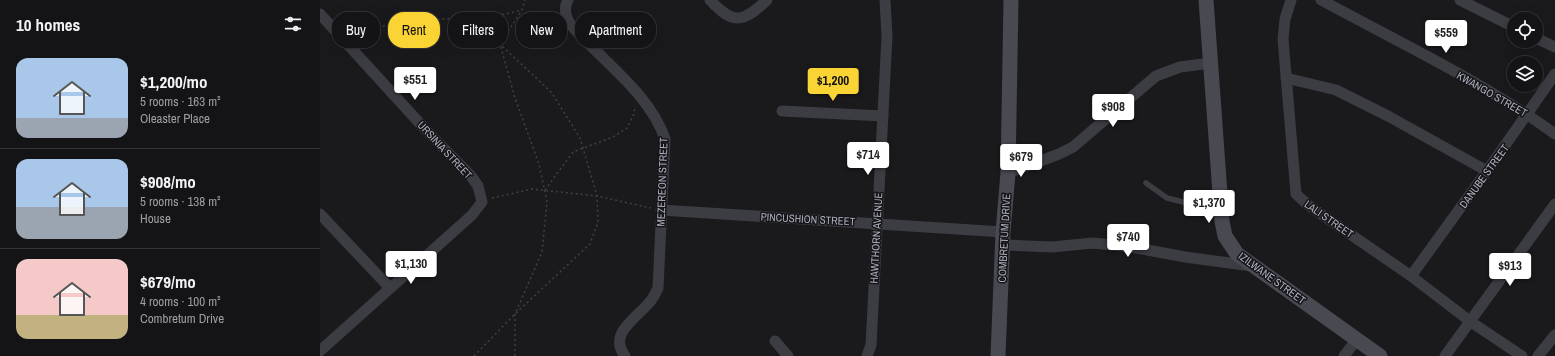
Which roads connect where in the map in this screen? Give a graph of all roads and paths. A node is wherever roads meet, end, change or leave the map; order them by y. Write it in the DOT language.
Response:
graph roads {
  1 [pos="525,0"];
  2 [pos="710,0"];
  3 [pos="767,0"];
  4 [pos="885,0"];
  5 [pos="1012,0"];
  6 [pos="1206,0"];
  7 [pos="1290,0"];
  8 [pos="1321,0"];
  9 [pos="1460,0"];
  10 [pos="567,2"];
  11 [pos="522,10"];
  12 [pos="320,14"];
  13 [pos="1507,24"];
  14 [pos="380,27"];
  15 [pos="332,28"];
  16 [pos="508,32"];
  17 [pos="1543,41"];
  18 [pos="1555,47"];
  19 [pos="351,48"];
  20 [pos="501,48"];
  21 [pos="504,48"];
  22 [pos="1211,63"];
  23 [pos="1555,74"];
  24 [pos="1286,78"];
  25 [pos="632,87"];
  26 [pos="782,111"];
  27 [pos="1528,114"];
  28 [pos="882,116"];
  29 [pos="1555,134"];
  30 [pos="583,148"];
  31 [pos="1487,171"];
  32 [pos="1008,173"];
  33 [pos="1146,183"];
  34 [pos="544,190"];
  35 [pos="597,196"];
  36 [pos="482,202"];
  37 [pos="1555,204"];
  38 [pos="661,210"];
  39 [pos="1222,212"];
  40 [pos="320,214"];
  41 [pos="877,223"];
  42 [pos="1003,238"];
  43 [pos="1254,266"];
  44 [pos="1411,276"];
  45 [pos="390,288"];
  46 [pos="515,314"];
  47 [pos="1470,322"];
  48 [pos="1555,335"];
  49 [pos="1356,340"];
  50 [pos="775,341"];
  51 [pos="320,351"];
  52 [pos="474,356"];
  53 [pos="515,356"];
  54 [pos="625,356"];
  55 [pos="788,356"];
  56 [pos="867,356"];
  57 [pos="998,356"];
  58 [pos="1344,356"];
  59 [pos="1380,356"];
  60 [pos="1445,356"];
  61 [pos="1522,356"];
  62 [pos="1538,356"];
  1 -- 11 [label="path"];
  2 -- 3 [label="street"];
  4 -- 28 [label="street, HAWTHORN AVENUE"];
  5 -- 32 [label="street, COMBRETUM DRIVE"];
  6 -- 22 [label="street, IZILWANE STREET"];
  7 -- 24 [label="street, LALI STREET"];
  8 -- 27 [label="street, KWANGO STREET"];
  9 -- 13 [label="street"];
  10 -- 25 [label="street, MEZEREON STREET"];
  11 -- 14 [label="path"];
  11 -- 16 [label="path"];
  12 -- 15 [label="street, URSINIA STREET"];
  17 -- 18 [label="street"];
  19 -- 36 [label="street, URSINIA STREET"];
  20 -- 34 [label="path"];
  21 -- 30 [label="path"];
  22 -- 32 [label="street"];
  22 -- 39 [label="street, IZILWANE STREET"];
  23 -- 27 [label="street, DANUBE STREET"];
  24 -- 31 [label="street"];
  24 -- 44 [label="street, LALI STREET"];
  25 -- 30 [label="path"];
  25 -- 38 [label="street, MEZEREON STREET"];
  26 -- 28 [label="street"];
  27 -- 29 [label="street, KWANGO STREET"];
  27 -- 31 [label="street, DANUBE STREET"];
  28 -- 41 [label="street, HAWTHORN AVENUE"];
  30 -- 34 [label="path"];
  30 -- 35 [label="path"];
  31 -- 44 [label="street, DANUBE STREET"];
  32 -- 42 [label="street, COMBRETUM DRIVE"];
  33 -- 39 [label="lane"];
  34 -- 35 [label="path"];
  34 -- 36 [label="path"];
  34 -- 46 [label="path"];
  35 -- 38 [label="path"];
  35 -- 46 [label="path"];
  36 -- 45 [label="street"];
  37 -- 47 [label="street"];
  38 -- 41 [label="street, PINCUSHION STREET"];
  38 -- 54 [label="street, MEZEREON STREET"];
  39 -- 43 [label="street, IZILWANE STREET"];
  40 -- 45 [label="street"];
  41 -- 42 [label="street, PINCUSHION STREET"];
  41 -- 56 [label="street, HAWTHORN AVENUE"];
  42 -- 43 [label="street, PINCUSHION STREET"];
  42 -- 57 [label="street, COMBRETUM DRIVE"];
  43 -- 49 [label="street, IZILWANE STREET"];
  44 -- 47 [label="street, LALI STREET"];
  45 -- 51 [label="street"];
  46 -- 52 [label="path"];
  46 -- 53 [label="path"];
  47 -- 60 [label="street"];
  47 -- 61 [label="street, LALI STREET"];
  48 -- 62 [label="street"];
  49 -- 58 [label="street"];
  49 -- 59 [label="street, IZILWANE STREET"];
  50 -- 55 [label="street"];
}
